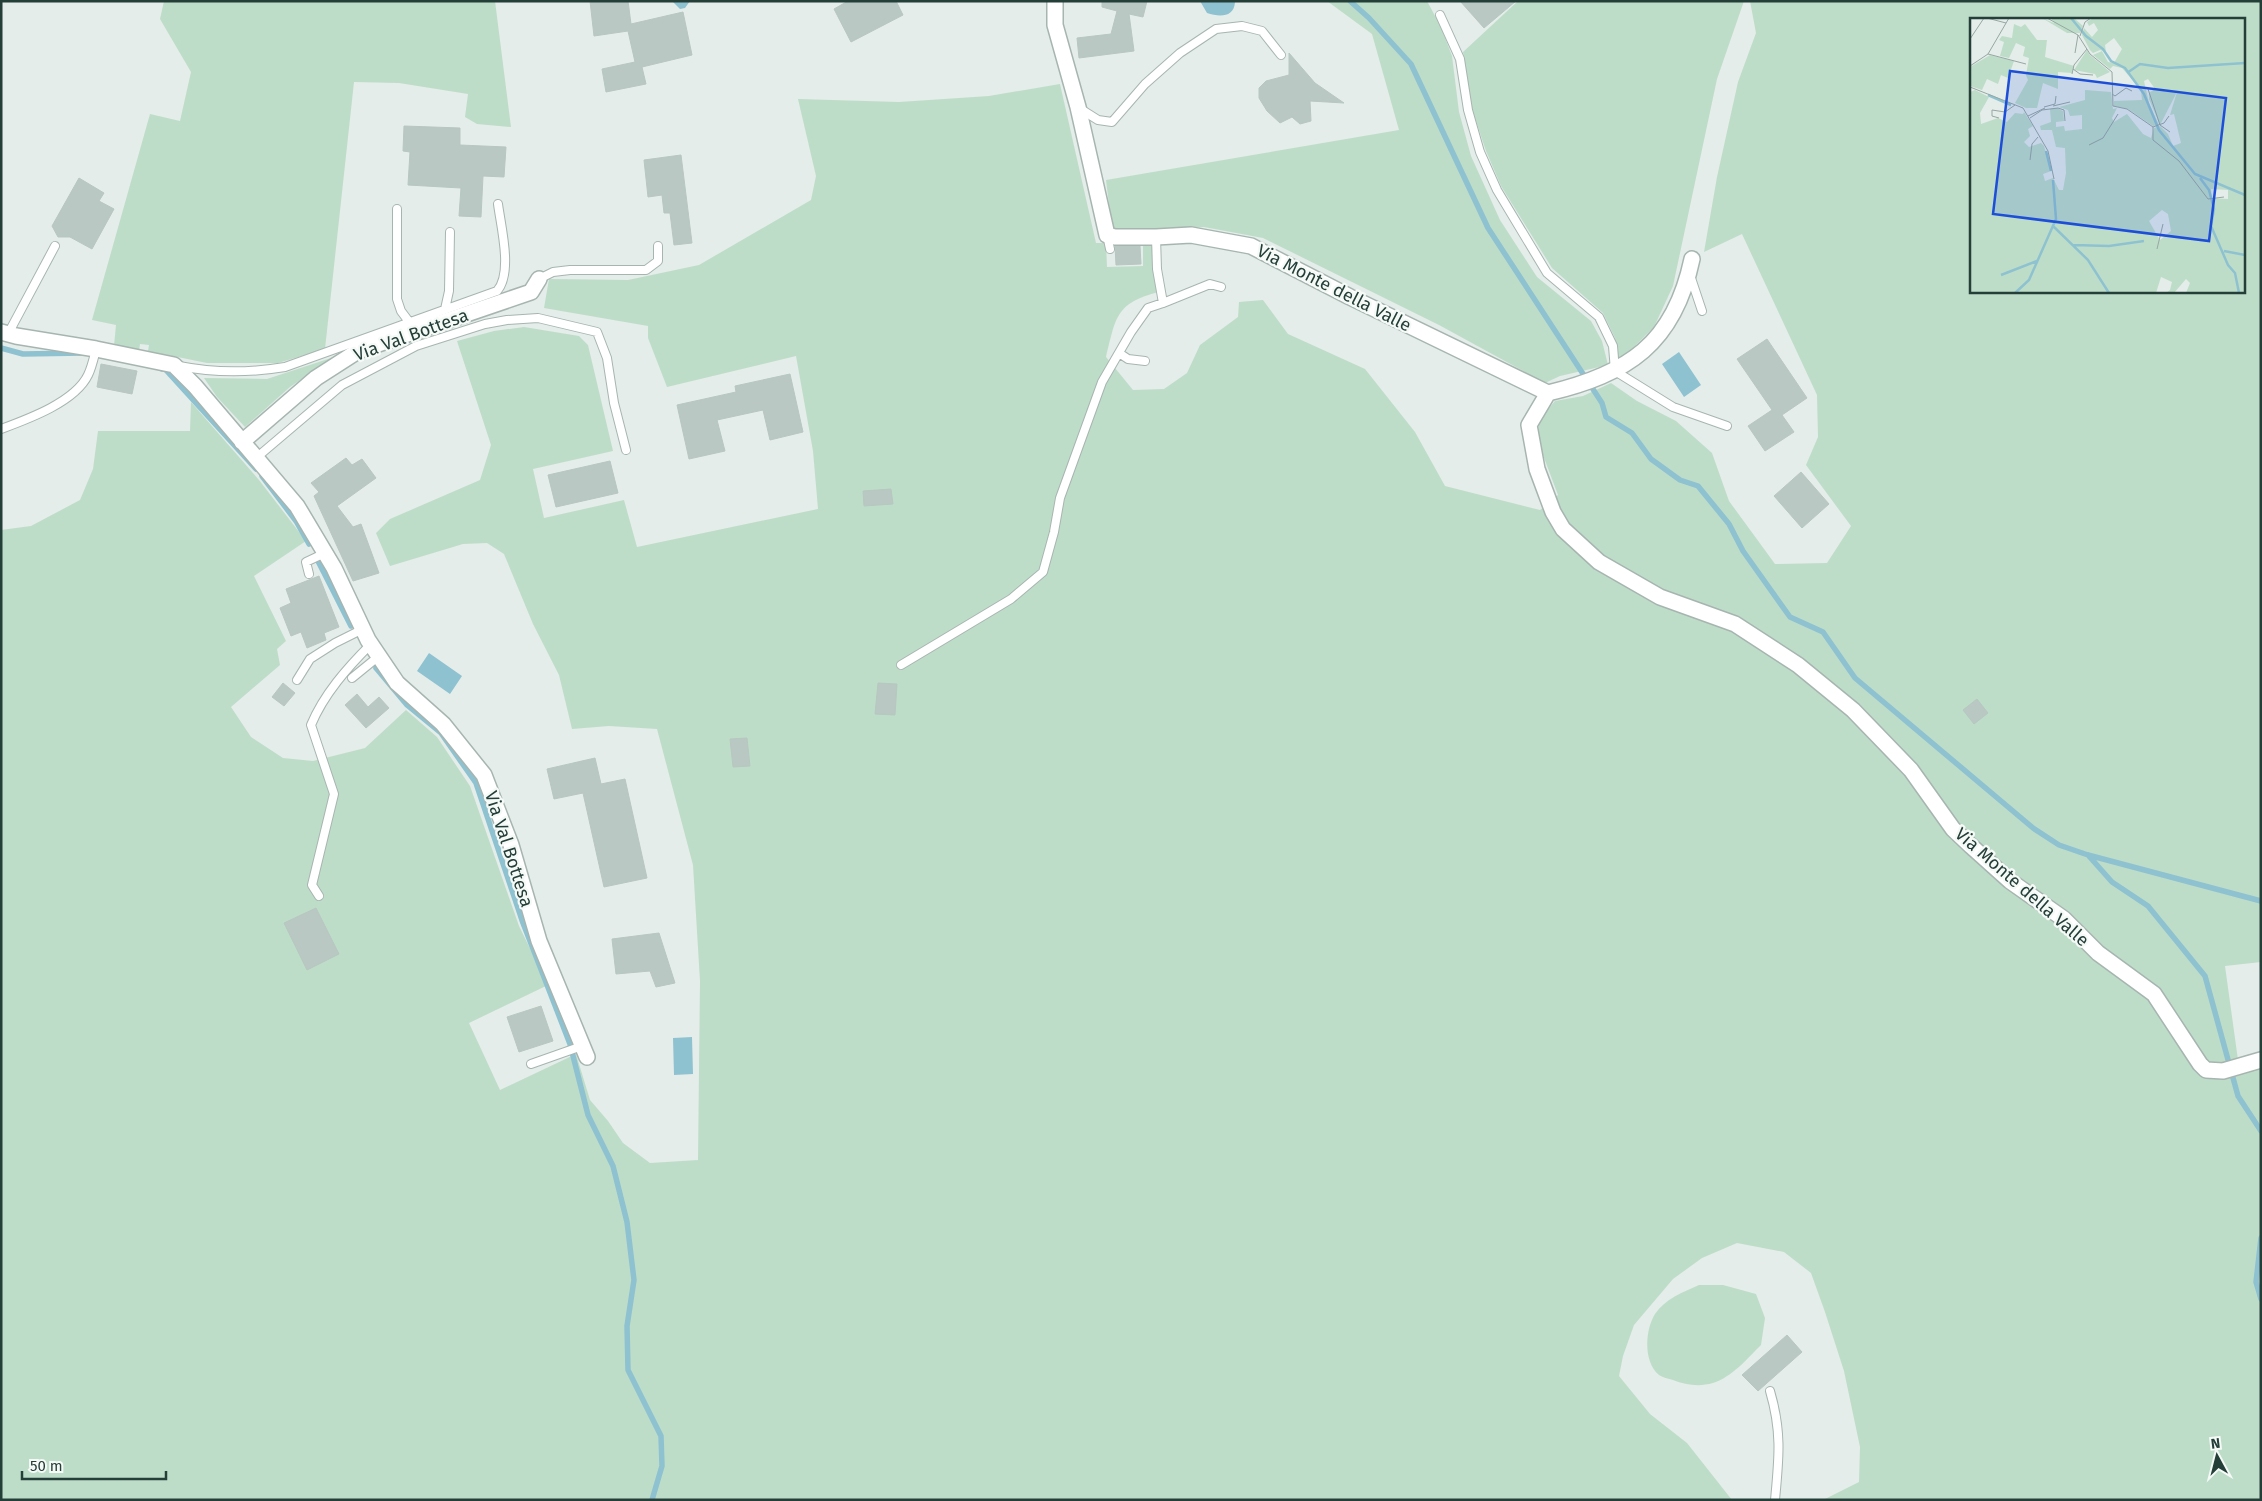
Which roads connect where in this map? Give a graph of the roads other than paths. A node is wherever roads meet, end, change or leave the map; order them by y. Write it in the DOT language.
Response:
graph roads {
  1 [pos="1055,1"];
  2 [pos="1440,15"];
  3 [pos="1280,55"];
  4 [pos="1078,107"];
  5 [pos="498,204"];
  6 [pos="397,209"];
  7 [pos="450,232"];
  8 [pos="1156,237"];
  9 [pos="54,246"];
  10 [pos="658,246"];
  11 [pos="1691,266"];
  12 [pos="538,279"];
  13 [pos="1221,287"];
  14 [pos="1163,303"];
  15 [pos="445,310"];
  16 [pos="1702,311"];
  17 [pos="410,323"];
  18 [pos="5,333"];
  19 [pos="96,349"];
  20 [pos="1118,353"];
  21 [pos="1145,361"];
  22 [pos="174,365"];
  23 [pos="1615,371"];
  24 [pos="1548,393"];
  25 [pos="1727,426"];
  26 [pos="1,429"];
  27 [pos="242,442"];
  28 [pos="626,450"];
  29 [pos="255,459"];
  30 [pos="325,553"];
  31 [pos="309,574"];
  32 [pos="362,629"];
  33 [pos="375,650"];
  34 [pos="901,665"];
  35 [pos="352,678"];
  36 [pos="297,680"];
  37 [pos="319,896"];
  38 [pos="584,1052"];
  39 [pos="2261,1060"];
  40 [pos="531,1064"];
  41 [pos="1770,1391"];
  42 [pos="1775,1500"];
  1 -- 4 [label="street, Via Monte della Valle"];
  2 -- 23 [label="lane"];
  3 -- 4 [label="lane"];
  4 -- 8 [label="street, Via Monte della Valle"];
  5 -- 15 [label="lane"];
  6 -- 17 [label="lane"];
  7 -- 15 [label="lane"];
  8 -- 14 [label="lane"];
  8 -- 24 [label="street, Via Monte della Valle"];
  9 -- 18 [label="lane"];
  10 -- 12 [label="lane"];
  11 -- 16 [label="lane"];
  11 -- 23 [label="street"];
  12 -- 27 [label="street, Via Val Bottesa"];
  13 -- 14 [label="lane"];
  14 -- 20 [label="lane"];
  15 -- 17 [label="lane"];
  17 -- 22 [label="lane"];
  18 -- 19 [label="street"];
  19 -- 22 [label="street"];
  19 -- 26 [label="lane"];
  20 -- 21 [label="lane"];
  20 -- 34 [label="lane"];
  22 -- 27 [label="street, Via Val Bottesa"];
  23 -- 24 [label="street"];
  23 -- 25 [label="lane"];
  24 -- 39 [label="street, Via Monte della Valle"];
  27 -- 29 [label="street, Via Val Bottesa"];
  28 -- 29 [label="lane"];
  29 -- 30 [label="street, Via Val Bottesa"];
  30 -- 31 [label="lane"];
  30 -- 32 [label="street, Via Val Bottesa"];
  32 -- 33 [label="street, Via Val Bottesa"];
  32 -- 36 [label="lane"];
  33 -- 35 [label="lane"];
  33 -- 37 [label="lane"];
  33 -- 38 [label="street, Via Val Bottesa"];
  38 -- 40 [label="lane"];
  41 -- 42 [label="lane"];
}
